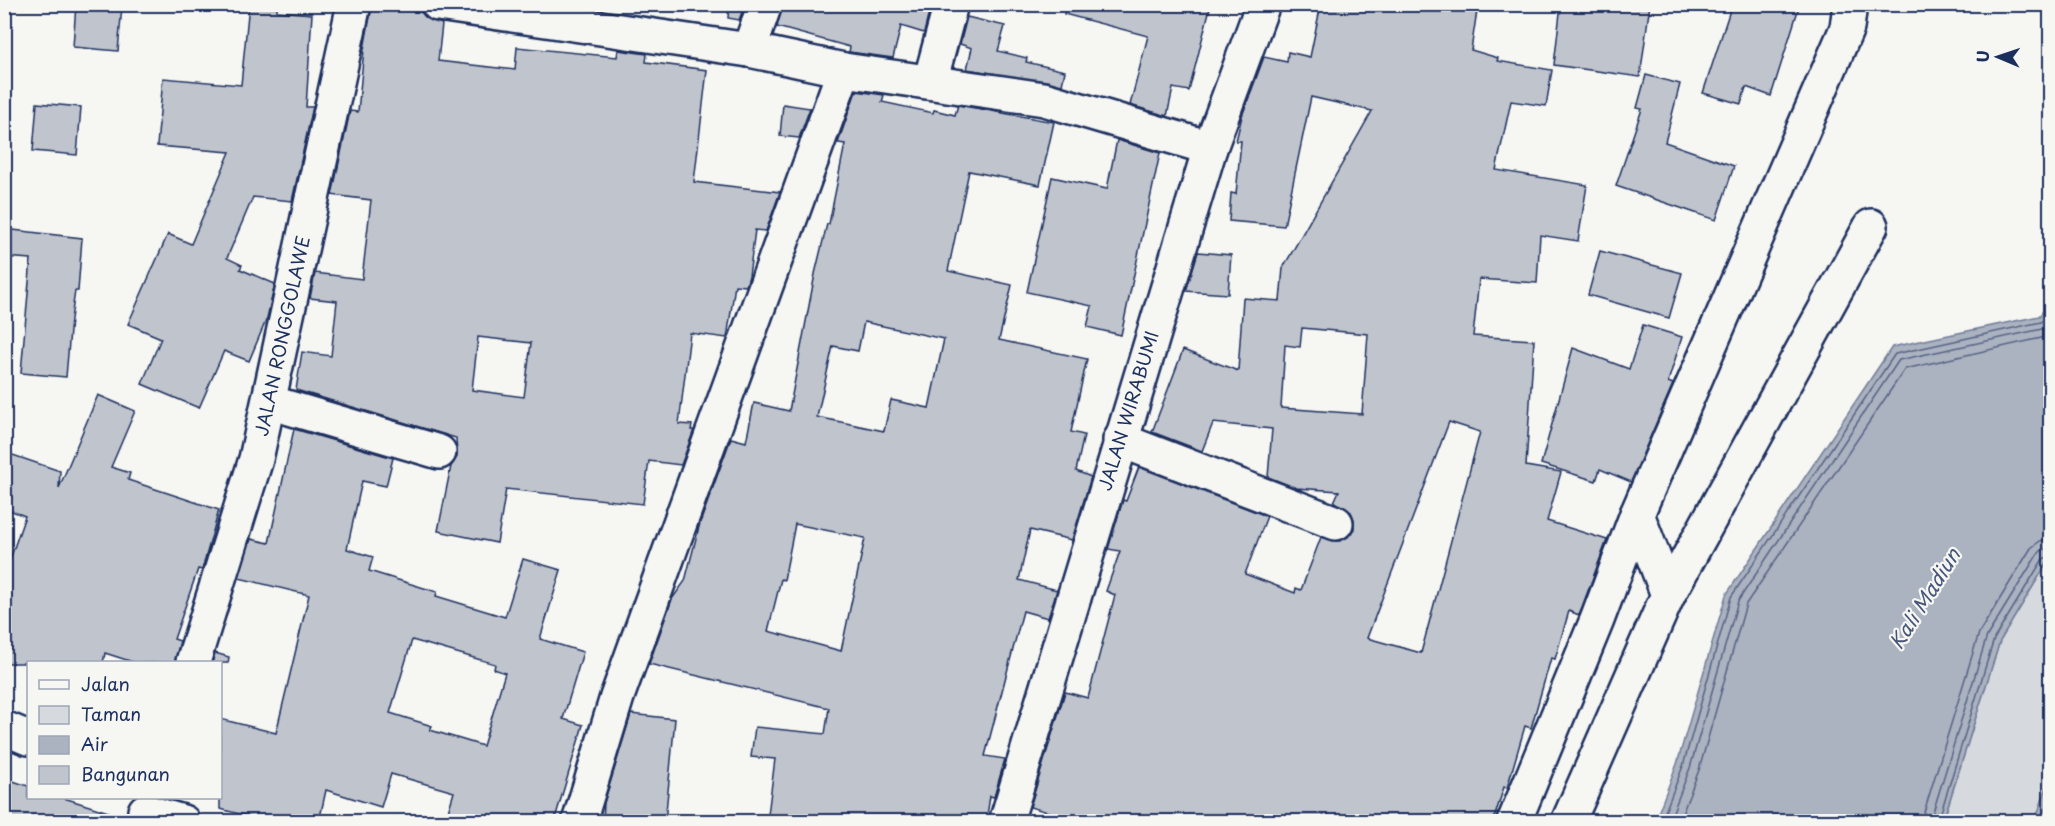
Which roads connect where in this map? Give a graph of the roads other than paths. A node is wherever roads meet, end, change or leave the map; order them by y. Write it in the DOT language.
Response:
graph roads {
  1 [pos="354,4"];
  2 [pos="438,4"];
  3 [pos="765,4"];
  4 [pos="951,4"];
  5 [pos="1263,4"];
  6 [pos="1850,4"];
  7 [pos="749,50"];
  8 [pos="844,70"];
  9 [pos="930,82"];
  10 [pos="1210,148"];
  11 [pos="1871,226"];
  12 [pos="268,402"];
  13 [pos="1120,440"];
  14 [pos="440,452"];
  15 [pos="1637,514"];
  16 [pos="1336,523"];
  17 [pos="1668,595"];
  18 [pos="194,661"];
  19 [pos="145,810"];
  20 [pos="1007,821"];
  21 [pos="183,822"];
  22 [pos="579,822"];
  23 [pos="1514,822"];
  24 [pos="1568,822"];
  1 -- 12 [label="street, JALAN RONGGOLAWE"];
  2 -- 7 [label="street"];
  3 -- 7 [label="street"];
  4 -- 9 [label="street"];
  5 -- 10 [label="street, JALAN WIRABUMI"];
  6 -- 15 [label="street"];
  7 -- 8 [label="street"];
  8 -- 9 [label="street"];
  8 -- 22 [label="street"];
  9 -- 10 [label="street"];
  10 -- 13 [label="street, JALAN WIRABUMI"];
  11 -- 17 [label="street"];
  12 -- 14 [label="street"];
  12 -- 18 [label="street, JALAN RONGGOLAWE"];
  13 -- 16 [label="street"];
  13 -- 20 [label="street, JALAN WIRABUMI"];
  15 -- 17 [label="street"];
  15 -- 23 [label="street"];
  17 -- 24 [label="street"];
  19 -- 21 [label="street"];
}
